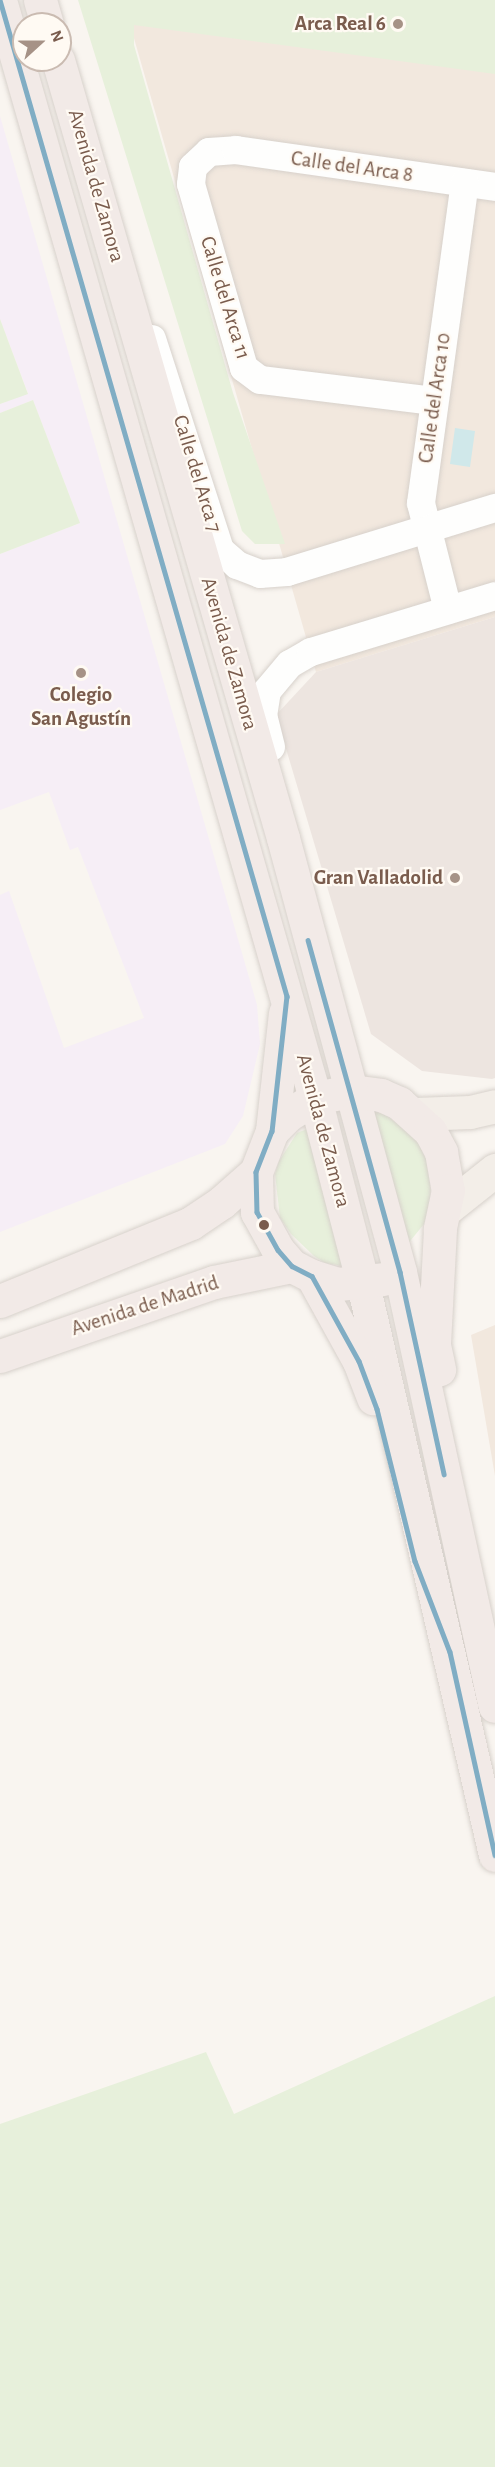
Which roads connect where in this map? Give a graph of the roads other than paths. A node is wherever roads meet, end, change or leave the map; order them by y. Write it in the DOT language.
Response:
graph roads {
  1 [pos="0,0"];
  2 [pos="62,72"];
  3 [pos="209,152"];
  4 [pos="465,183"];
  5 [pos="495,187"];
  6 [pos="118,261"];
  7 [pos="434,401"];
  8 [pos="495,508"];
  9 [pos="428,528"];
  10 [pos="495,596"];
  11 [pos="448,610"];
  12 [pos="283,838"];
  13 [pos="287,996"];
  14 [pos="350,1091"];
  15 [pos="315,1098"];
  16 [pos="495,1106"];
  17 [pos="415,1114"];
  18 [pos="272,1131"];
  19 [pos="495,1170"];
  20 [pos="256,1172"];
  21 [pos="443,1219"];
  22 [pos="302,1271"];
  23 [pos="400,1272"];
  24 [pos="0,1284"];
  25 [pos="363,1284"];
  26 [pos="42,1286"];
  27 [pos="0,1301"];
  28 [pos="0,1356"];
  29 [pos="483,1650"];
  30 [pos="450,1652"];
  31 [pos="495,1706"];
  32 [pos="495,1855"];
  1 -- 13 [label="highway, Avenida de Zamora"];
  2 -- 6 [label="highway, Avenida de Zamora"];
  3 -- 4 [label="street, Calle del Arca 8"];
  3 -- 7 [label="street, Calle del Arca 11"];
  4 -- 5 [label="street, Calle del Arca 8"];
  4 -- 7 [label="street, Calle del Arca 10"];
  6 -- 9 [label="street, Calle del Arca 7"];
  6 -- 12 [label="highway, Avenida de Zamora"];
  7 -- 9 [label="street, Calle del Arca 10"];
  8 -- 9 [label="street, Calle del Arca 7"];
  9 -- 11 [label="street, Calle del Arca 10"];
  10 -- 11 [label="street"];
  11 -- 12 [label="street"];
  12 -- 14 [label="highway, Avenida de Zamora"];
  13 -- 15 [label="highway, Avenida de Zamora"];
  13 -- 18 [label="highway"];
  14 -- 15 [label="highway"];
  14 -- 17 [label="highway"];
  14 -- 23 [label="highway, Avenida de Zamora"];
  15 -- 18 [label="highway"];
  15 -- 25 [label="highway, Avenida de Zamora"];
  16 -- 17 [label="main road"];
  17 -- 21 [label="highway"];
  18 -- 20 [label="highway"];
  19 -- 21 [label="main road"];
  20 -- 22 [label="highway"];
  20 -- 26 [label="highway"];
  21 -- 23 [label="highway"];
  21 -- 29 [label="highway"];
  22 -- 25 [label="highway"];
  22 -- 28 [label="highway, Avenida de Madrid"];
  22 -- 30 [label="highway"];
  23 -- 25 [label="highway"];
  23 -- 29 [label="highway, Avenida de Zamora"];
  24 -- 26 [label="highway"];
  25 -- 30 [label="highway, Avenida de Zamora"];
  26 -- 27 [label="highway"];
  29 -- 31 [label="highway, Avenida de Zamora"];
  30 -- 32 [label="highway, Avenida de Zamora"];
}
